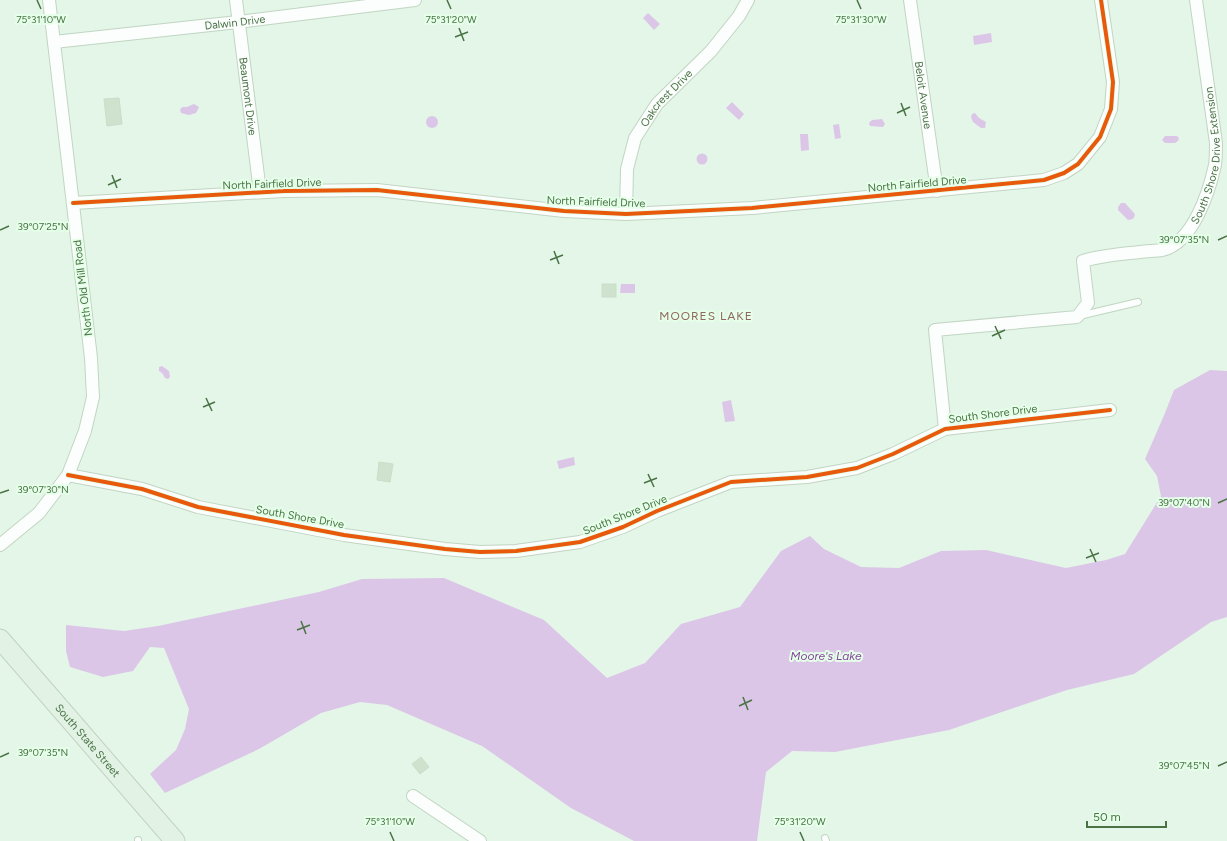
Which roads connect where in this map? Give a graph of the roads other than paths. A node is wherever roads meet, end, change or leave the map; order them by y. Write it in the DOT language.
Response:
graph roads {
  1 [pos="49,0"];
  2 [pos="236,0"];
  3 [pos="415,0"];
  4 [pos="748,0"];
  5 [pos="910,0"];
  6 [pos="1101,0"];
  7 [pos="1196,0"];
  8 [pos="238,22"];
  9 [pos="54,42"];
  10 [pos="936,191"];
  11 [pos="260,192"];
  12 [pos="73,203"];
  13 [pos="626,214"];
  14 [pos="1138,302"];
  15 [pos="1077,317"];
  16 [pos="1110,410"];
  17 [pos="945,429"];
  18 [pos="68,475"];
  19 [pos="0,545"];
  20 [pos="0,639"];
  21 [pos="413,796"];
  22 [pos="175,841"];
  23 [pos="480,841"];
  1 -- 9 [label="street, North Old Mill Road"];
  2 -- 8 [label="street, Beaumont Drive"];
  3 -- 8 [label="street, Dalwin Drive"];
  4 -- 13 [label="street, Oakcrest Drive"];
  5 -- 10 [label="street, Beloit Avenue"];
  6 -- 10 [label="street, North Fairfield Drive"];
  7 -- 15 [label="street, South Shore Drive Extension"];
  8 -- 9 [label="street, Dalwin Drive"];
  8 -- 11 [label="street, Beaumont Drive"];
  9 -- 12 [label="street, North Old Mill Road"];
  10 -- 13 [label="street, North Fairfield Drive"];
  11 -- 12 [label="street, North Fairfield Drive"];
  11 -- 13 [label="street, North Fairfield Drive"];
  12 -- 18 [label="street, North Old Mill Road"];
  14 -- 15 [label="lane"];
  15 -- 17 [label="street"];
  16 -- 17 [label="street, South Shore Drive"];
  17 -- 18 [label="street, South Shore Drive"];
  18 -- 19 [label="street, North Old Mill Road"];
  20 -- 22 [label="main road, South State Street"];
  21 -- 23 [label="street"];
}
